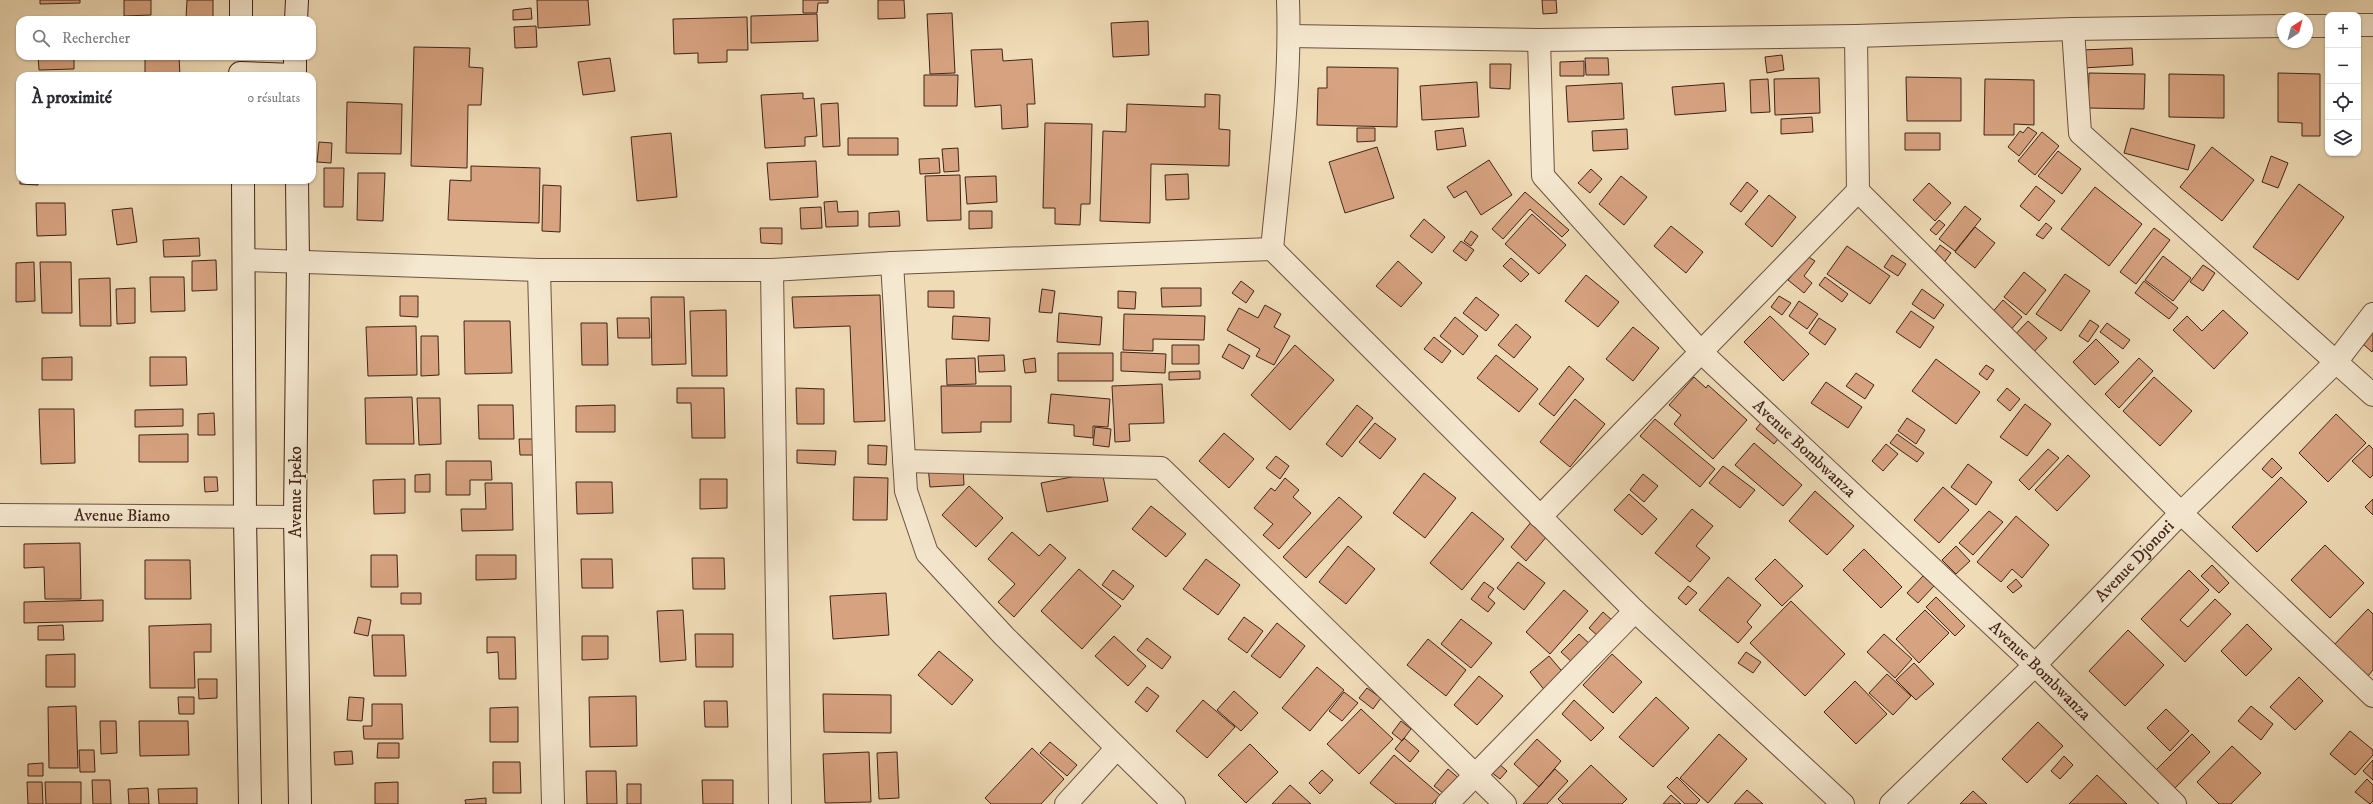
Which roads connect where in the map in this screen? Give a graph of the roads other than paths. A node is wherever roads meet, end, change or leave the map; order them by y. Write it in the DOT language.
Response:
graph roads {
  1 [pos="241,0"];
  2 [pos="297,0"];
  3 [pos="1288,0"];
  4 [pos="241,16"];
  5 [pos="296,16"];
  6 [pos="2361,25"];
  7 [pos="2373,25"];
  8 [pos="2277,26"];
  9 [pos="2313,26"];
  10 [pos="2325,26"];
  11 [pos="2073,29"];
  12 [pos="1289,36"];
  13 [pos="1856,36"];
  14 [pos="1539,40"];
  15 [pos="241,68"];
  16 [pos="295,69"];
  17 [pos="243,184"];
  18 [pos="297,184"];
  19 [pos="1858,190"];
  20 [pos="1272,249"];
  21 [pos="245,260"];
  22 [pos="298,260"];
  23 [pos="892,263"];
  24 [pos="539,270"];
  25 [pos="772,270"];
  26 [pos="2373,314"];
  27 [pos="1701,352"];
  28 [pos="2336,362"];
  29 [pos="2373,395"];
  30 [pos="904,460"];
  31 [pos="2181,513"];
  32 [pos="0,515"];
  33 [pos="245,517"];
  34 [pos="295,517"];
  35 [pos="1540,517"];
  36 [pos="1635,611"];
  37 [pos="2035,665"];
  38 [pos="2373,696"];
  39 [pos="1117,748"];
  40 [pos="1476,774"];
  41 [pos="250,804"];
  42 [pos="300,804"];
  43 [pos="553,804"];
  44 [pos="780,804"];
  45 [pos="1066,804"];
  46 [pos="1174,804"];
  47 [pos="1447,804"];
  48 [pos="1506,804"];
  49 [pos="1843,804"];
  50 [pos="1891,804"];
  51 [pos="2175,804"];
  1 -- 4 [label="street"];
  2 -- 5 [label="street"];
  3 -- 12 [label="street"];
  6 -- 7 [label="street"];
  8 -- 11 [label="street"];
  9 -- 10 [label="street"];
  11 -- 13 [label="street"];
  11 -- 28 [label="street"];
  12 -- 14 [label="street"];
  12 -- 20 [label="street"];
  13 -- 14 [label="street"];
  13 -- 19 [label="street"];
  14 -- 27 [label="street, Avenue Bombwanza"];
  15 -- 16 [label="street"];
  17 -- 21 [label="street"];
  18 -- 22 [label="street, Avenue Ipeko"];
  19 -- 27 [label="street"];
  19 -- 31 [label="street"];
  20 -- 23 [label="street"];
  20 -- 35 [label="street"];
  21 -- 22 [label="street"];
  21 -- 33 [label="street"];
  22 -- 24 [label="street"];
  22 -- 34 [label="street, Avenue Ipeko"];
  23 -- 25 [label="street"];
  23 -- 30 [label="street"];
  24 -- 25 [label="street"];
  24 -- 43 [label="street"];
  25 -- 44 [label="street"];
  26 -- 28 [label="street, Avenue Djonori"];
  27 -- 35 [label="street"];
  27 -- 37 [label="street, Avenue Bombwanza"];
  28 -- 29 [label="street"];
  28 -- 31 [label="street, Avenue Djonori"];
  30 -- 39 [label="street"];
  30 -- 40 [label="street"];
  31 -- 37 [label="street, Avenue Djonori"];
  31 -- 38 [label="street"];
  32 -- 33 [label="street, Avenue Biamo"];
  33 -- 34 [label="street, Avenue Biamo"];
  33 -- 41 [label="street"];
  34 -- 42 [label="street, Avenue Ipeko"];
  35 -- 36 [label="street"];
  36 -- 40 [label="street"];
  36 -- 49 [label="street"];
  37 -- 50 [label="street, Avenue Djonori"];
  37 -- 51 [label="street, Avenue Bombwanza"];
  39 -- 45 [label="street"];
  39 -- 46 [label="street"];
  40 -- 47 [label="street"];
  40 -- 48 [label="street"];
}
